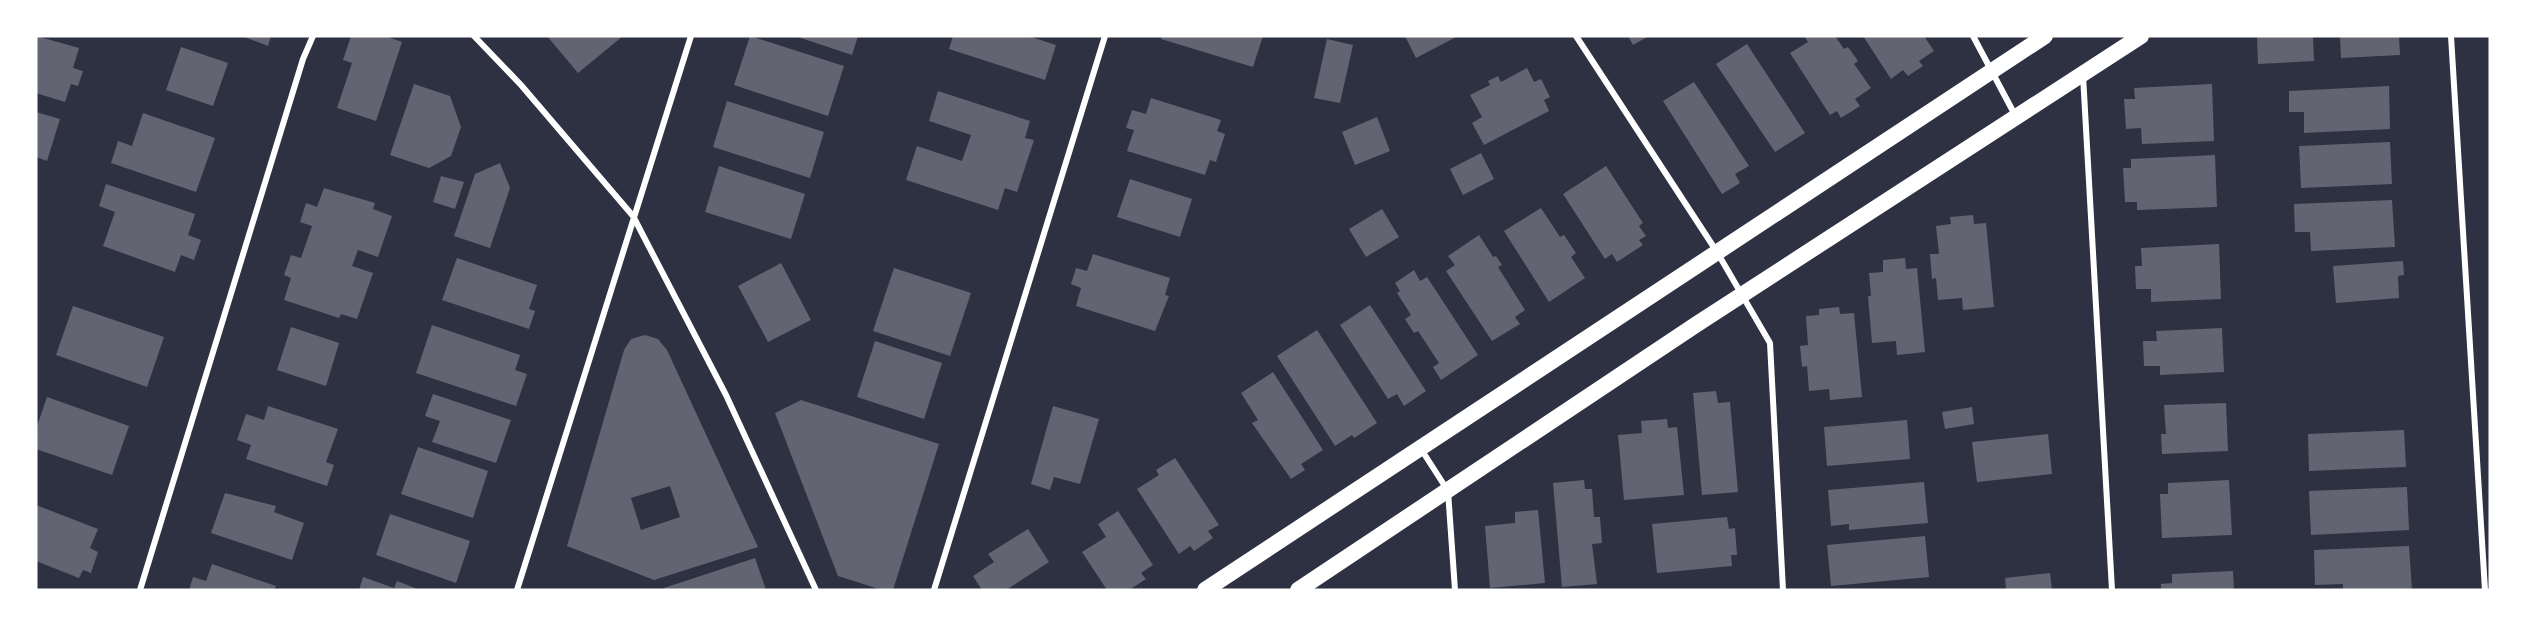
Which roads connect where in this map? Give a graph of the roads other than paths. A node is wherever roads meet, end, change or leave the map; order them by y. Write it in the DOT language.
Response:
graph roads {
  1 [pos="314,36"];
  2 [pos="474,36"];
  3 [pos="691,36"];
  4 [pos="1105,36"];
  5 [pos="1576,36"];
  6 [pos="1973,36"];
  7 [pos="2045,36"];
  8 [pos="2141,36"];
  9 [pos="2451,36"];
  10 [pos="1991,71"];
  11 [pos="2083,74"];
  12 [pos="2016,116"];
  13 [pos="633,216"];
  14 [pos="1717,252"];
  15 [pos="1743,294"];
  16 [pos="1421,447"];
  17 [pos="1448,491"];
  18 [pos="140,590"];
  19 [pos="517,590"];
  20 [pos="816,590"];
  21 [pos="934,590"];
  22 [pos="1205,590"];
  23 [pos="1298,590"];
  24 [pos="1455,590"];
  25 [pos="1784,590"];
  26 [pos="2112,590"];
  27 [pos="2485,590"];
  1 -- 18 [label="street"];
  2 -- 13 [label="street"];
  3 -- 13 [label="street"];
  4 -- 21 [label="street"];
  5 -- 14 [label="street"];
  6 -- 10 [label="street"];
  7 -- 10 [label="highway"];
  8 -- 11 [label="highway"];
  9 -- 27 [label="street"];
  10 -- 12 [label="street"];
  10 -- 14 [label="highway"];
  11 -- 12 [label="highway"];
  11 -- 26 [label="street"];
  12 -- 15 [label="highway"];
  13 -- 19 [label="street"];
  13 -- 20 [label="street"];
  14 -- 15 [label="street"];
  14 -- 16 [label="highway"];
  15 -- 17 [label="highway"];
  15 -- 25 [label="street"];
  16 -- 17 [label="street"];
  16 -- 22 [label="highway"];
  17 -- 23 [label="highway"];
  17 -- 24 [label="street"];
}
